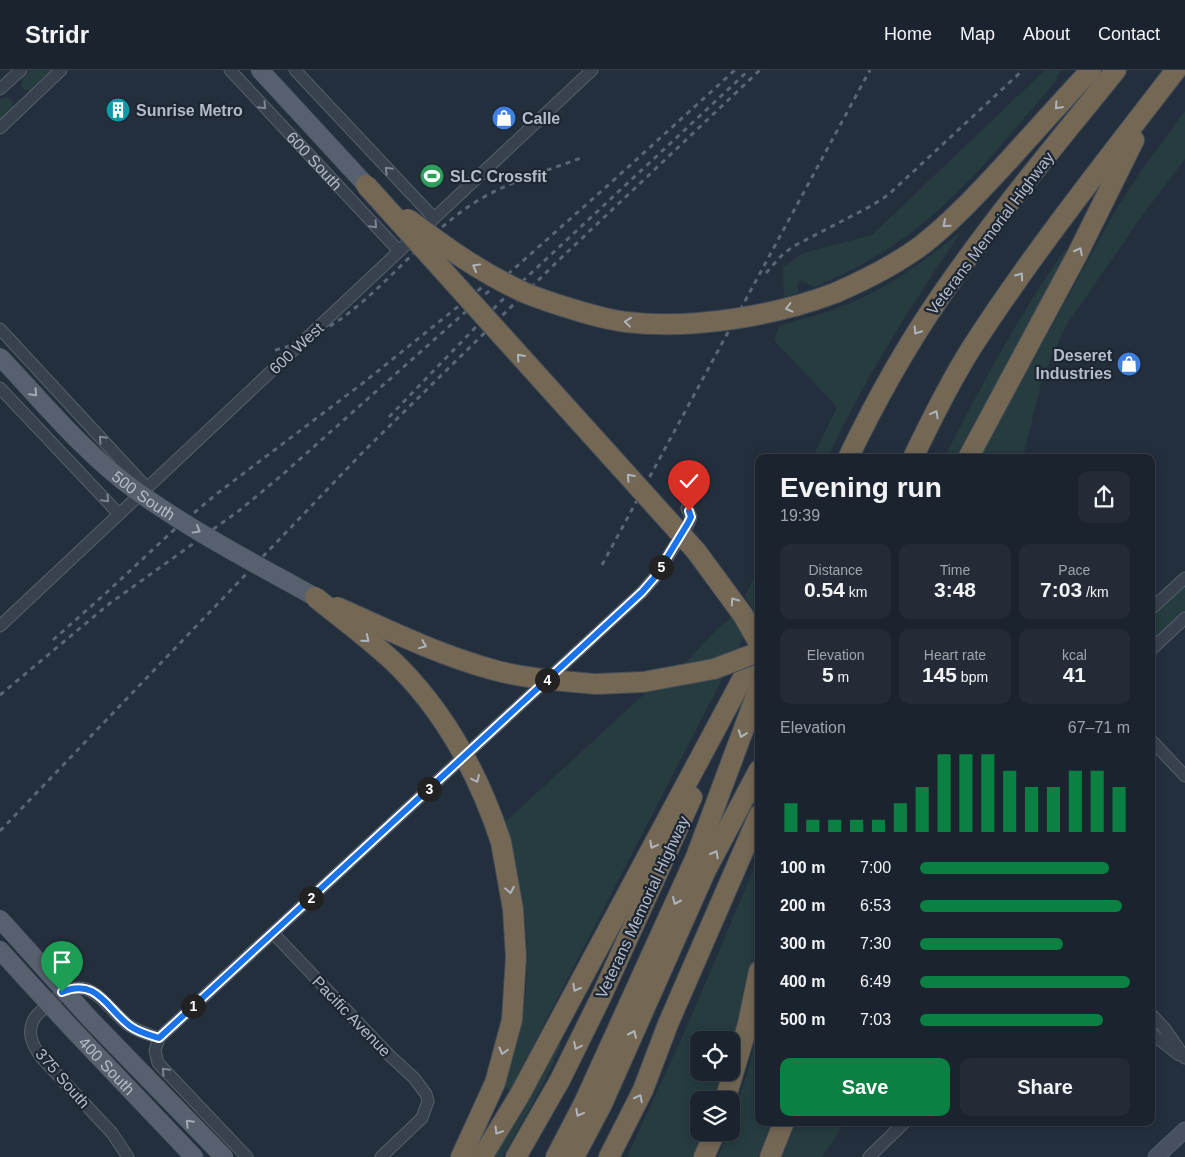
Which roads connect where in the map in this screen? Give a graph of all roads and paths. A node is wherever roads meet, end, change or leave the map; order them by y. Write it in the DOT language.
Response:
graph roads {
  1 [pos="21,70"];
  2 [pos="61,70"];
  3 [pos="230,70"];
  4 [pos="260,70"];
  5 [pos="295,70"];
  6 [pos="592,70"];
  7 [pos="1091,70"];
  8 [pos="1116,70"];
  9 [pos="1176,70"];
  10 [pos="0,90"];
  11 [pos="1155,98"];
  12 [pos="0,128"];
  13 [pos="366,185"];
  14 [pos="434,218"];
  15 [pos="398,252"];
  16 [pos="0,329"];
  17 [pos="0,357"];
  18 [pos="0,388"];
  19 [pos="850,454"];
  20 [pos="915,454"];
  21 [pos="970,454"];
  22 [pos="147,488"];
  23 [pos="688,508"];
  24 [pos="119,514"];
  25 [pos="1185,578"];
  26 [pos="315,597"];
  27 [pos="1155,605"];
  28 [pos="1185,618"];
  29 [pos="0,626"];
  30 [pos="755,636"];
  31 [pos="1155,646"];
  32 [pos="755,654"];
  33 [pos="755,655"];
  34 [pos="755,661"];
  35 [pos="755,699"];
  36 [pos="1155,744"];
  37 [pos="1185,776"];
  38 [pos="755,778"];
  39 [pos="755,824"];
  40 [pos="0,919"];
  41 [pos="273,933"];
  42 [pos="0,950"];
  43 [pos="755,990"];
  44 [pos="1155,1018"];
  45 [pos="1155,1036"];
  46 [pos="159,1038"];
  47 [pos="1185,1059"];
  48 [pos="728,1091"];
  49 [pos="782,1126"];
  50 [pos="901,1126"];
  51 [pos="1185,1130"];
  52 [pos="711,1141"];
  53 [pos="128,1157"];
  54 [pos="194,1157"];
  55 [pos="224,1157"];
  56 [pos="247,1157"];
  57 [pos="381,1157"];
  58 [pos="462,1157"];
  59 [pos="482,1157"];
  60 [pos="516,1157"];
  61 [pos="556,1157"];
  62 [pos="574,1157"];
  63 [pos="609,1157"];
  64 [pos="704,1157"];
  65 [pos="770,1157"];
  66 [pos="869,1157"];
  67 [pos="1156,1157"];
  1 -- 10 [label="street"];
  2 -- 12 [label="street"];
  3 -- 15 [label="street, 600 South, one-way"];
  4 -- 13 [label="main road, 600 South"];
  14 -- 5 [label="street, one-way"];
  6 -- 14 [label="street, 600 West"];
  7 -- 13 [label="highway, one-way, bridge"];
  8 -- 19 [label="highway, Veterans Memorial Highway, one-way"];
  9 -- 11 [label="highway"];
  20 -- 11 [label="highway, one-way"];
  21 -- 11 [label="highway, one-way"];
  30 -- 13 [label="highway, one-way, bridge"];
  14 -- 15 [label="street, 600 West"];
  15 -- 22 [label="street, 600 West"];
  22 -- 16 [label="street, 500 South, one-way"];
  17 -- 26 [label="main road, 500 South, one-way, bridge"];
  18 -- 24 [label="street, 500 South, one-way"];
  22 -- 24 [label="street, 600 West"];
  23 -- 41 [label="street"];
  24 -- 29 [label="street, 600 West"];
  25 -- 27 [label="street"];
  26 -- 32 [label="highway, one-way, bridge"];
  26 -- 58 [label="highway, one-way, bridge"];
  28 -- 31 [label="street"];
  33 -- 59 [label="highway, one-way"];
  34 -- 60 [label="highway, Veterans Memorial Highway, one-way"];
  35 -- 61 [label="highway, one-way"];
  36 -- 37 [label="street"];
  62 -- 38 [label="highway, one-way"];
  63 -- 39 [label="highway, one-way"];
  55 -- 40 [label="main road, 400 South, one-way, bridge"];
  41 -- 46 [label="street"];
  41 -- 57 [label="street, Pacific Avenue"];
  42 -- 54 [label="main road, 400 South, bridge"];
  43 -- 48 [label="highway"];
  44 -- 47 [label="street"];
  45 -- 47 [label="street"];
  46 -- 53 [label="street, 375 South"];
  56 -- 46 [label="street, one-way"];
  49 -- 65 [label="highway"];
  50 -- 66 [label="street"];
  51 -- 67 [label="main road"];
  52 -- 64 [label="highway"];
}
